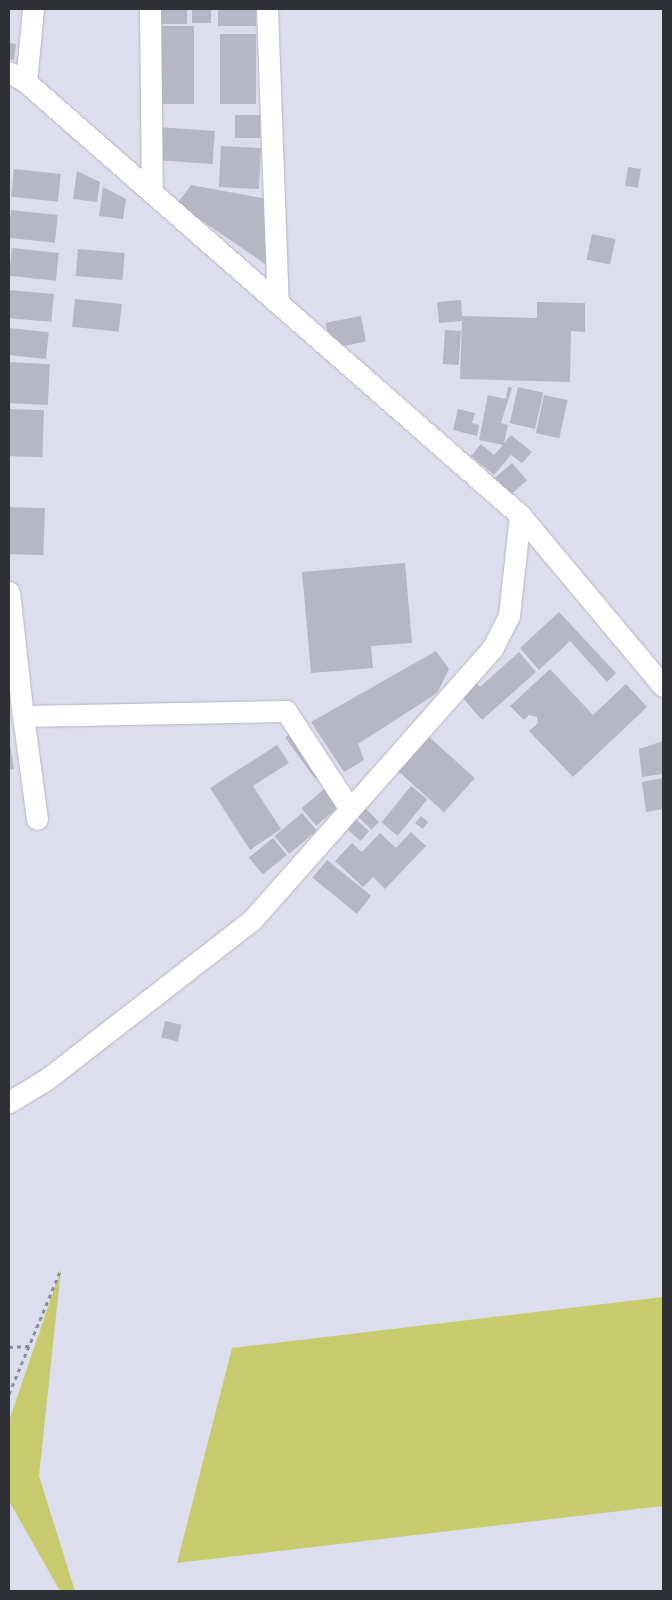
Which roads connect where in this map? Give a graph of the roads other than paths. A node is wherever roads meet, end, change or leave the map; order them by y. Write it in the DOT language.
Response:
graph roads {
  1 [pos="34,9"];
  2 [pos="150,9"];
  3 [pos="267,9"];
  4 [pos="17,77"];
  5 [pos="152,192"];
  6 [pos="278,303"];
  7 [pos="520,515"];
  8 [pos="9,592"];
  9 [pos="663,686"];
  10 [pos="23,716"];
  11 [pos="350,809"];
  12 [pos="37,818"];
  13 [pos="9,1102"];
  1 -- 4 [label="street"];
  2 -- 5 [label="street"];
  3 -- 6 [label="street"];
  4 -- 5 [label="street"];
  5 -- 6 [label="street"];
  6 -- 7 [label="street"];
  7 -- 9 [label="street"];
  7 -- 11 [label="street"];
  8 -- 10 [label="street"];
  10 -- 11 [label="street"];
  10 -- 12 [label="street"];
  11 -- 13 [label="street"];
}
